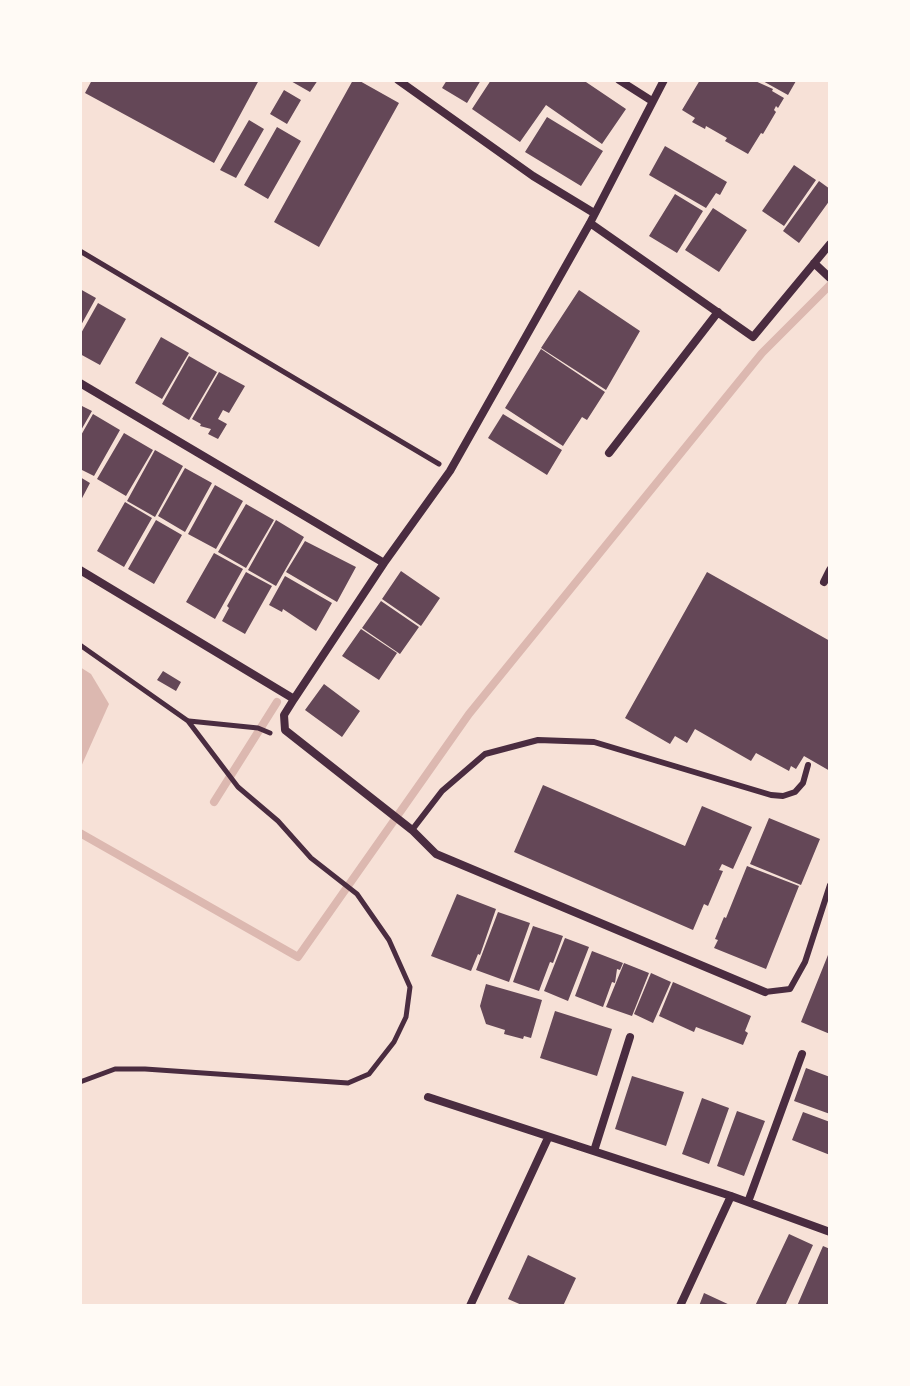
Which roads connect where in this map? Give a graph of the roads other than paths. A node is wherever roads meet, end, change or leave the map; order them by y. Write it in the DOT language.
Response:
graph roads {
  1 [pos="398,80"];
  2 [pos="619,80"];
  3 [pos="664,80"];
  4 [pos="652,101"];
  5 [pos="594,213"];
  6 [pos="590,223"];
  7 [pos="830,244"];
  8 [pos="814,263"];
  9 [pos="829,278"];
  10 [pos="718,312"];
  11 [pos="80,383"];
  12 [pos="609,453"];
  13 [pos="384,563"];
  14 [pos="80,570"];
  15 [pos="830,570"];
  16 [pos="824,582"];
  17 [pos="294,699"];
  18 [pos="808,765"];
  19 [pos="409,828"];
  20 [pos="830,885"];
  21 [pos="765,992"];
  22 [pos="630,1037"];
  23 [pos="802,1054"];
  24 [pos="428,1097"];
  25 [pos="548,1138"];
  26 [pos="594,1151"];
  27 [pos="731,1196"];
  28 [pos="748,1202"];
  29 [pos="830,1232"];
  30 [pos="470,1306"];
  31 [pos="680,1306"];
  1 -- 5 [label="street"];
  2 -- 4 [label="street"];
  3 -- 4 [label="street"];
  4 -- 5 [label="street"];
  5 -- 6 [label="street"];
  6 -- 10 [label="street"];
  6 -- 13 [label="street"];
  7 -- 8 [label="street"];
  8 -- 9 [label="street"];
  8 -- 10 [label="street"];
  10 -- 12 [label="street"];
  11 -- 13 [label="street"];
  13 -- 17 [label="street"];
  14 -- 17 [label="street"];
  15 -- 16 [label="street"];
  17 -- 19 [label="street"];
  18 -- 19 [label="lane"];
  19 -- 21 [label="street"];
  20 -- 21 [label="lane"];
  22 -- 26 [label="street"];
  23 -- 28 [label="street"];
  24 -- 25 [label="street"];
  25 -- 26 [label="street"];
  25 -- 30 [label="street"];
  26 -- 27 [label="street"];
  27 -- 28 [label="street"];
  27 -- 31 [label="street"];
  28 -- 29 [label="street"];
}
